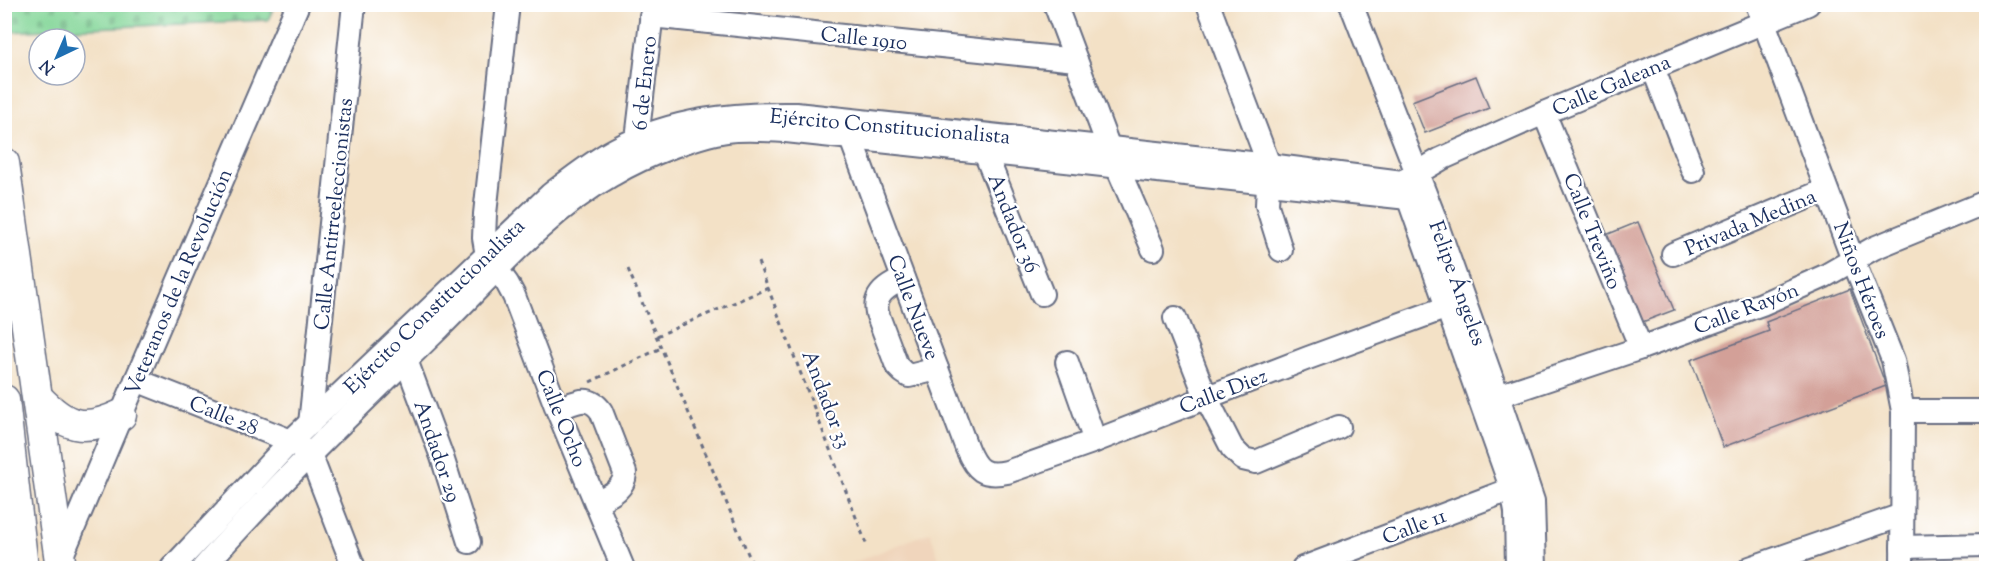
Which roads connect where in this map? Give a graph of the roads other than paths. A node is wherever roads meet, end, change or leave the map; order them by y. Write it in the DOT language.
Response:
graph roads {
  1 [pos="298,4"];
  2 [pos="354,4"];
  3 [pos="508,4"];
  4 [pos="1055,4"];
  5 [pos="1208,4"];
  6 [pos="1352,4"];
  7 [pos="1808,4"];
  8 [pos="652,10"];
  9 [pos="1761,14"];
  10 [pos="1076,60"];
  11 [pos="1653,68"];
  12 [pos="1544,113"];
  13 [pos="851,139"];
  14 [pos="638,150"];
  15 [pos="985,153"];
  16 [pos="1114,157"];
  17 [pos="4,163"];
  18 [pos="1694,171"];
  19 [pos="1268,175"];
  20 [pos="1413,186"];
  21 [pos="1827,189"];
  22 [pos="1986,202"];
  23 [pos="1153,249"];
  24 [pos="1281,250"];
  25 [pos="1673,254"];
  26 [pos="1853,260"];
  27 [pos="492,263"];
  28 [pos="903,279"];
  29 [pos="1042,294"];
  30 [pos="1456,304"];
  31 [pos="1175,318"];
  32 [pos="1641,348"];
  33 [pos="406,360"];
  34 [pos="1067,362"];
  35 [pos="938,369"];
  36 [pos="136,380"];
  37 [pos="1498,396"];
  38 [pos="1206,397"];
  39 [pos="38,398"];
  40 [pos="4,400"];
  41 [pos="557,410"];
  42 [pos="1903,411"];
  43 [pos="1986,411"];
  44 [pos="121,415"];
  45 [pos="310,424"];
  46 [pos="1339,427"];
  47 [pos="291,441"];
  48 [pos="1095,441"];
  49 [pos="310,454"];
  50 [pos="982,472"];
  51 [pos="1519,487"];
  52 [pos="596,502"];
  53 [pos="1902,515"];
  54 [pos="469,542"];
  55 [pos="1986,545"];
  56 [pos="1902,558"];
  57 [pos="1340,562"];
  58 [pos="61,564"];
  59 [pos="214,564"];
  60 [pos="23,568"];
  61 [pos="172,568"];
  62 [pos="354,568"];
  63 [pos="623,568"];
  64 [pos="1303,568"];
  65 [pos="1517,568"];
  66 [pos="1535,568"];
  67 [pos="1750,568"];
  1 -- 36 [label="street, Veteranos de la Revolución"];
  2 -- 45 [label="street, Calle Antirreeleccionistas"];
  3 -- 27 [label="street"];
  4 -- 10 [label="street"];
  5 -- 19 [label="street"];
  6 -- 20 [label="street, Felipe Ángeles"];
  7 -- 9 [label="street, Calle Galeana"];
  8 -- 10 [label="street, Calle 1910"];
  8 -- 14 [label="street, 6 de Enero"];
  9 -- 11 [label="street, Calle Galeana"];
  9 -- 21 [label="street, Niños Héroes"];
  10 -- 16 [label="street"];
  11 -- 12 [label="street, Calle Galeana"];
  11 -- 18 [label="street"];
  12 -- 20 [label="street, Calle Galeana"];
  12 -- 32 [label="street, Calle Treviño"];
  13 -- 14 [label="street, Ejército Constitucionalista"];
  13 -- 15 [label="street, Ejército Constitucionalista"];
  13 -- 28 [label="street, Calle Nueve"];
  14 -- 16 [label="street, Ejército Constitucionalista"];
  14 -- 27 [label="street, Ejército Constitucionalista"];
  15 -- 16 [label="street, Ejército Constitucionalista"];
  15 -- 29 [label="street, Andador 36"];
  16 -- 19 [label="street, Ejército Constitucionalista"];
  16 -- 23 [label="street"];
  17 -- 39 [label="main road"];
  19 -- 20 [label="street, Ejército Constitucionalista"];
  19 -- 24 [label="street"];
  20 -- 30 [label="street, Felipe Ángeles"];
  21 -- 25 [label="street, Privada Medina"];
  21 -- 26 [label="street, Niños Héroes"];
  22 -- 26 [label="street, Calle Rayón"];
  26 -- 32 [label="street, Calle Rayón"];
  26 -- 42 [label="street, Niños Héroes"];
  27 -- 33 [label="street, Ejército Constitucionalista"];
  27 -- 41 [label="street, Calle Ocho"];
  27 -- 45 [label="street, Ejército Constitucionalista"];
  28 -- 35 [label="street, Calle Nueve"];
  28 -- 35 [label="street"];
  30 -- 37 [label="street, Felipe Ángeles"];
  30 -- 38 [label="street, Calle Diez"];
  30 -- 51 [label="street, Felipe Ángeles"];
  31 -- 38 [label="street"];
  32 -- 37 [label="street, Calle Rayón"];
  33 -- 49 [label="street, Ejército Constitucionalista"];
  33 -- 54 [label="street, Andador 29"];
  34 -- 48 [label="street"];
  35 -- 50 [label="street, Calle Nueve"];
  36 -- 44 [label="street, Veteranos de la Revolución"];
  36 -- 47 [label="street, Calle 28"];
  37 -- 51 [label="street, Felipe Ángeles"];
  38 -- 46 [label="street"];
  38 -- 48 [label="street, Calle Diez"];
  39 -- 44 [label="main road"];
  39 -- 58 [label="main road"];
  40 -- 60 [label="main road"];
  41 -- 52 [label="street, Calle Ocho"];
  41 -- 52 [label="street"];
  42 -- 43 [label="street"];
  42 -- 53 [label="street, Niños Héroes"];
  44 -- 58 [label="street, Veteranos de la Revolución"];
  45 -- 47 [label="street, Ejército Constitucionalista"];
  47 -- 49 [label="street, Calle 28"];
  47 -- 61 [label="street, Ejército Constitucionalista"];
  48 -- 50 [label="street, Calle Diez"];
  49 -- 59 [label="street, Ejército Constitucionalista"];
  49 -- 62 [label="street"];
  51 -- 57 [label="street, Calle 11"];
  51 -- 65 [label="street, Felipe Ángeles"];
  51 -- 66 [label="street, Felipe Ángeles"];
  52 -- 63 [label="street, Calle Ocho"];
  53 -- 56 [label="street, Niños Héroes"];
  53 -- 67 [label="street"];
  55 -- 56 [label="street"];
  57 -- 64 [label="street, Calle 11"];
}
